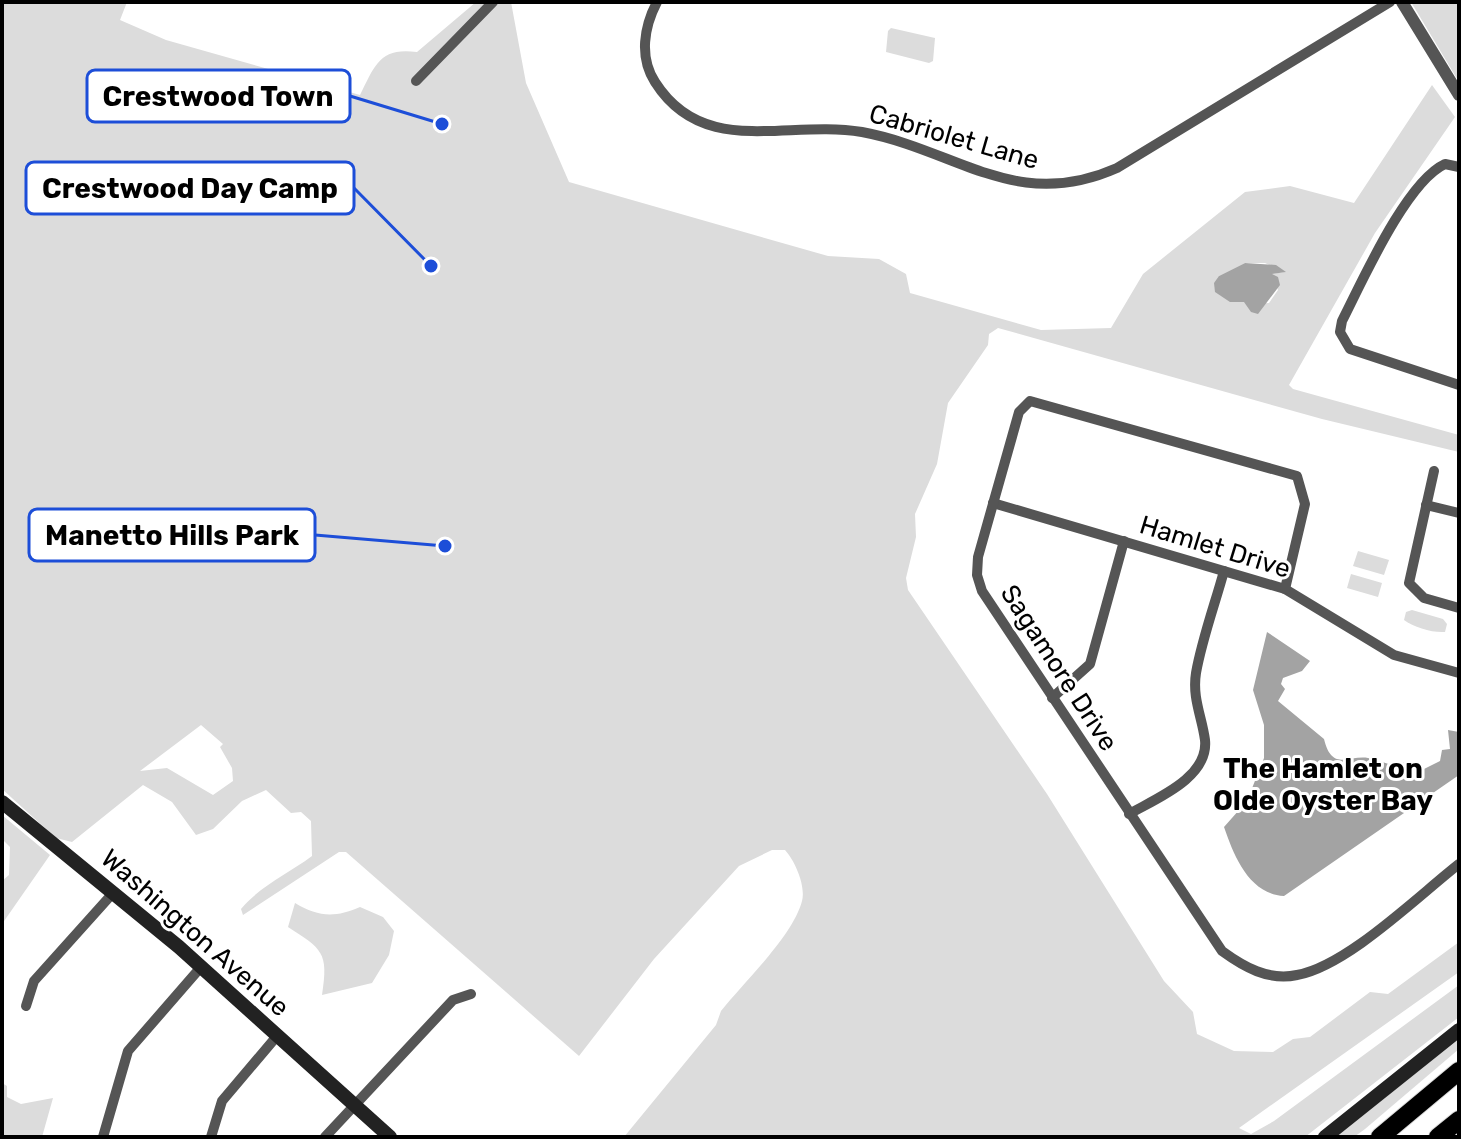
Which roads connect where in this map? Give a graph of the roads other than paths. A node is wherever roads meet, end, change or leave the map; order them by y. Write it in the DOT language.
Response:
graph roads {
  1 [pos="493,2"];
  2 [pos="657,2"];
  3 [pos="1390,2"];
  4 [pos="1402,2"];
  5 [pos="416,81"];
  6 [pos="1459,95"];
  7 [pos="1459,167"];
  8 [pos="1459,385"];
  9 [pos="1434,471"];
  10 [pos="993,503"];
  11 [pos="1426,505"];
  12 [pos="1459,513"];
  13 [pos="1124,541"];
  14 [pos="1224,571"];
  15 [pos="1285,589"];
  16 [pos="1459,608"];
  17 [pos="1459,673"];
  18 [pos="1052,698"];
  19 [pos="2,802"];
  20 [pos="1129,814"];
  21 [pos="1459,864"];
  22 [pos="113,893"];
  23 [pos="201,967"];
  24 [pos="471,994"];
  25 [pos="26,1006"];
  26 [pos="1459,1030"];
  27 [pos="277,1036"];
  28 [pos="1459,1071"];
  29 [pos="353,1104"];
  30 [pos="1459,1121"];
  31 [pos="1439,1136"];
  32 [pos="103,1137"];
  33 [pos="211,1137"];
  34 [pos="325,1137"];
  35 [pos="390,1137"];
  36 [pos="1325,1137"];
  37 [pos="1380,1137"];
  1 -- 5 [label="street"];
  2 -- 3 [label="street, Cabriolet Lane"];
  4 -- 6 [label="street"];
  7 -- 8 [label="street"];
  9 -- 11 [label="street"];
  10 -- 13 [label="street, Hamlet Drive"];
  10 -- 15 [label="street, Sagamore Drive"];
  10 -- 18 [label="street, Sagamore Drive"];
  11 -- 12 [label="street"];
  11 -- 16 [label="street"];
  13 -- 14 [label="street, Hamlet Drive"];
  13 -- 18 [label="street"];
  14 -- 15 [label="street, Hamlet Drive"];
  14 -- 20 [label="street"];
  15 -- 17 [label="street, Hamlet Drive"];
  18 -- 20 [label="street, Sagamore Drive"];
  19 -- 22 [label="main road, Washington Avenue"];
  20 -- 21 [label="street, Sagamore Drive"];
  22 -- 23 [label="main road, Washington Avenue"];
  22 -- 25 [label="street"];
  23 -- 27 [label="main road, Washington Avenue"];
  23 -- 32 [label="street"];
  24 -- 29 [label="street"];
  26 -- 36 [label="main road"];
  27 -- 29 [label="main road, Washington Avenue"];
  27 -- 33 [label="street"];
  28 -- 37 [label="highway"];
  29 -- 34 [label="street"];
  29 -- 35 [label="main road, Washington Avenue"];
  30 -- 31 [label="highway"];
}
